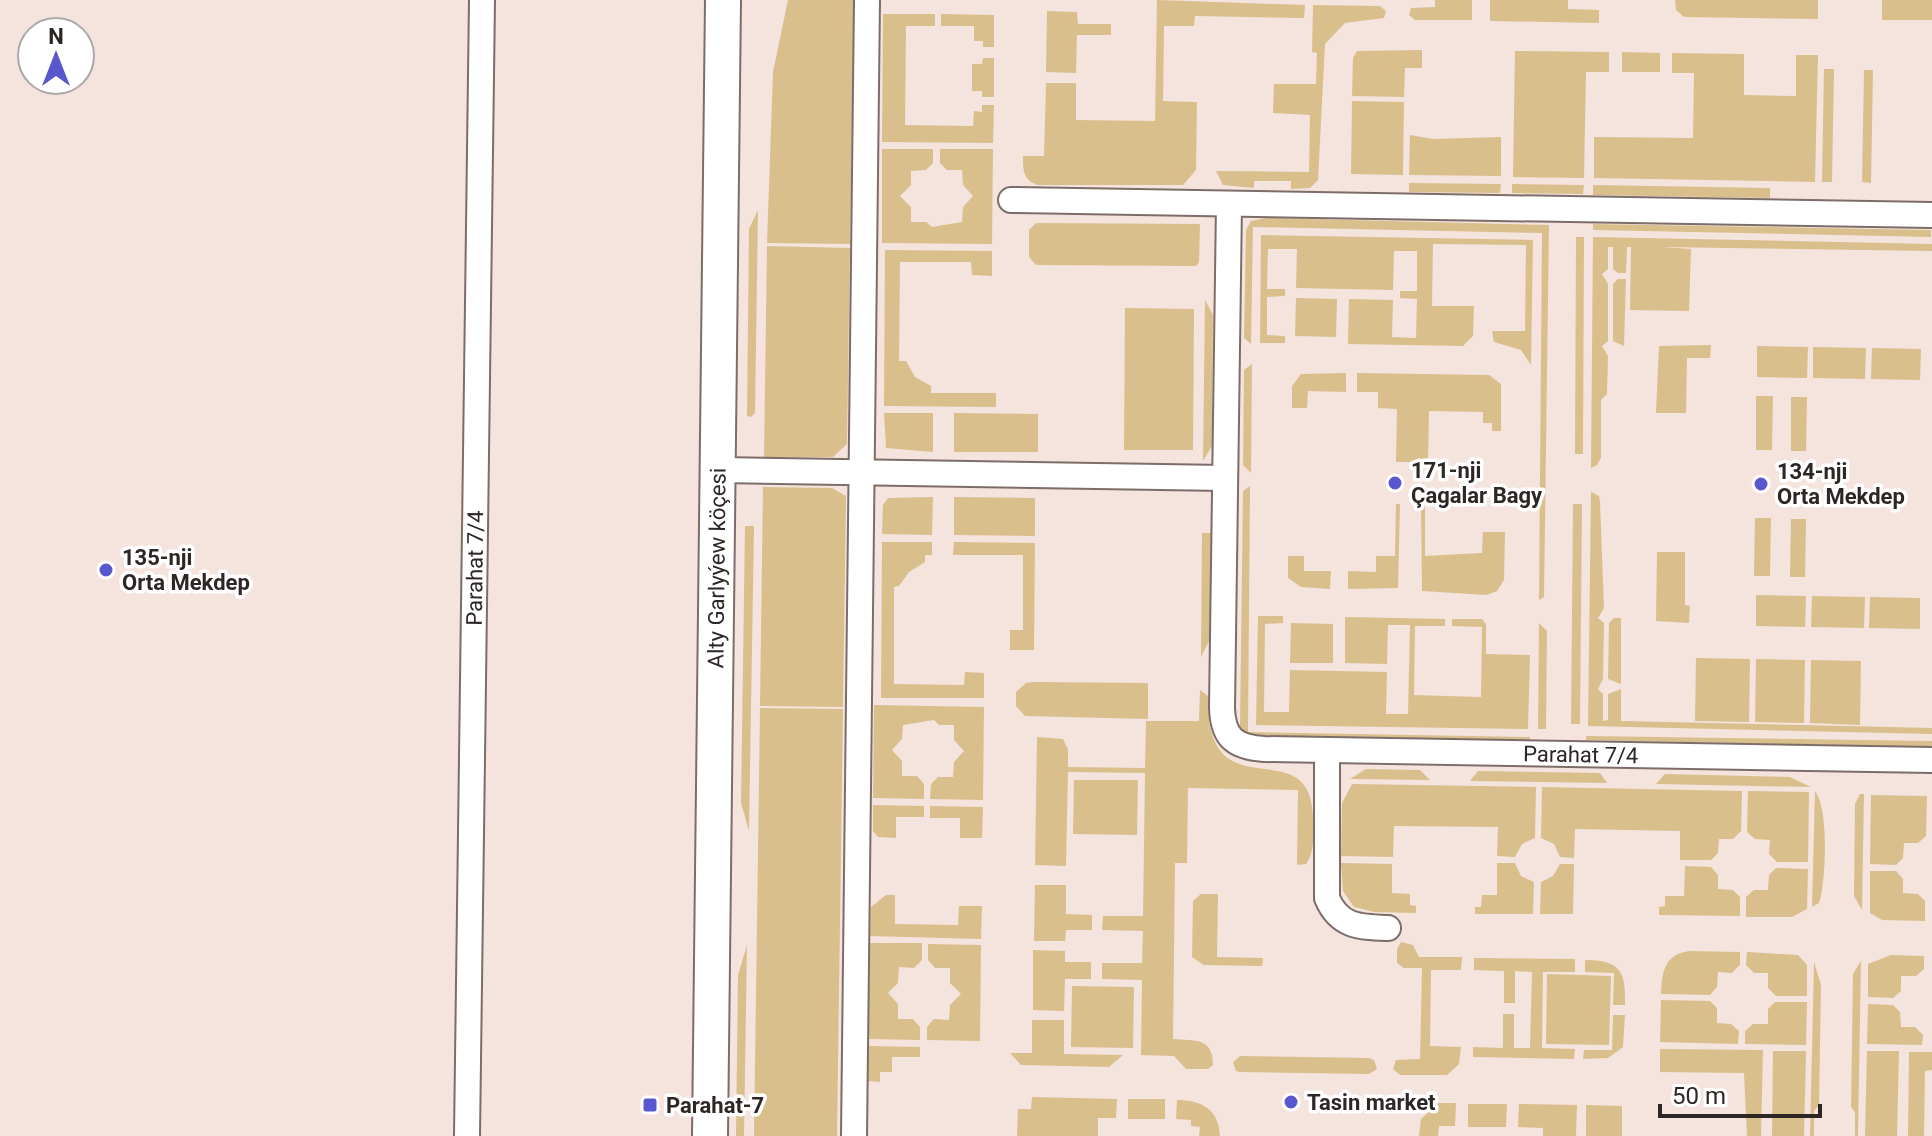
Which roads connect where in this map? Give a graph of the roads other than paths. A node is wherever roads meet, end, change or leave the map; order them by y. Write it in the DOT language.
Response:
graph roads {
  1 [pos="482,0"];
  2 [pos="867,0"];
  3 [pos="723,1"];
  4 [pos="1011,200"];
  5 [pos="1229,204"];
  6 [pos="1932,215"];
  7 [pos="719,470"];
  8 [pos="862,472"];
  9 [pos="1225,478"];
  10 [pos="1327,750"];
  11 [pos="1932,760"];
  12 [pos="1388,928"];
  13 [pos="467,1136"];
  14 [pos="710,1136"];
  15 [pos="854,1136"];
  1 -- 13 [label="street, Parahat 7/4"];
  2 -- 8 [label="street"];
  3 -- 7 [label="street, Alty Garlyýew köçesi"];
  4 -- 5 [label="street"];
  5 -- 6 [label="street"];
  5 -- 9 [label="street"];
  7 -- 8 [label="street"];
  7 -- 14 [label="street, Alty Garlyýew köçesi"];
  8 -- 9 [label="street"];
  8 -- 15 [label="street"];
  9 -- 10 [label="street, Parahat 7/4"];
  10 -- 11 [label="street, Parahat 7/4"];
  10 -- 12 [label="street"];
}
